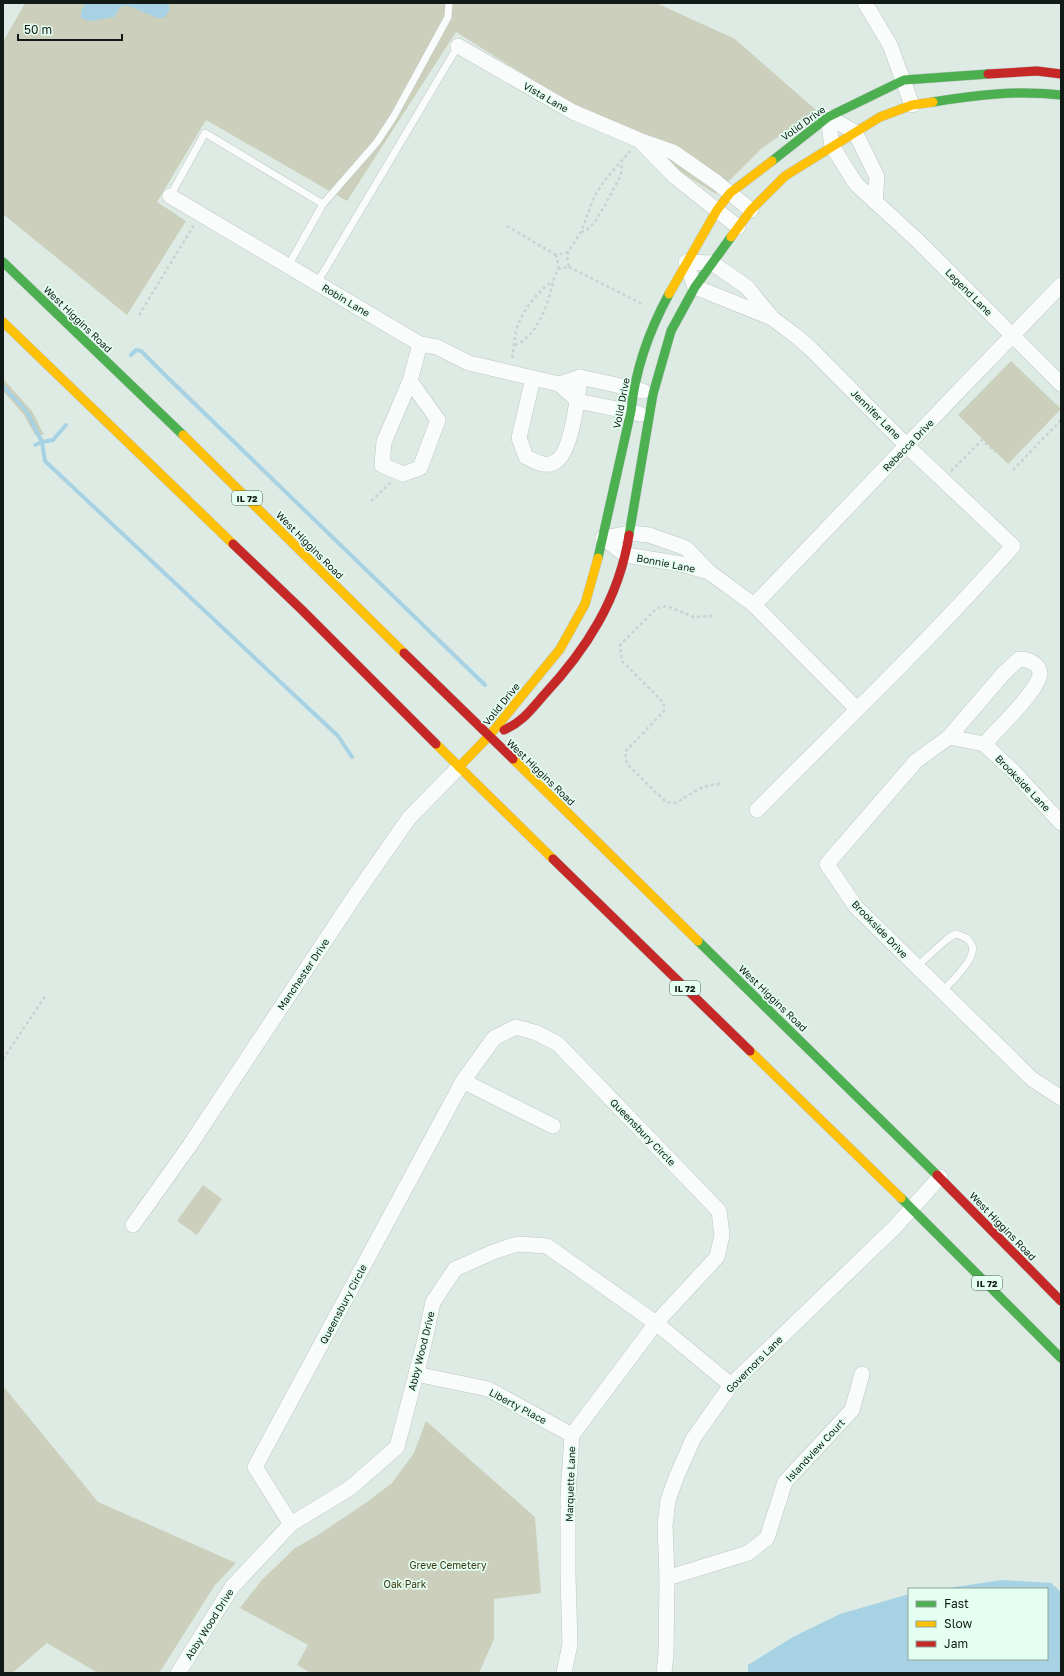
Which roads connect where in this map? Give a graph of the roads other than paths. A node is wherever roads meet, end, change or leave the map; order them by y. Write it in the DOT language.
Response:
graph roads {
  1 [pos="449,3"];
  2 [pos="866,3"];
  3 [pos="458,46"];
  4 [pos="1061,74"];
  5 [pos="904,80"];
  6 [pos="1061,95"];
  7 [pos="912,105"];
  8 [pos="828,117"];
  9 [pos="855,132"];
  10 [pos="638,140"];
  11 [pos="832,146"];
  12 [pos="730,193"];
  13 [pos="170,196"];
  14 [pos="875,202"];
  15 [pos="324,204"];
  16 [pos="717,210"];
  17 [pos="751,210"];
  18 [pos="738,227"];
  19 [pos="3,262"];
  20 [pos="686,262"];
  21 [pos="712,263"];
  22 [pos="288,266"];
  23 [pos="317,283"];
  24 [pos="1061,285"];
  25 [pos="695,287"];
  26 [pos="772,318"];
  27 [pos="3,322"];
  28 [pos="1011,335"];
  29 [pos="420,344"];
  30 [pos="580,377"];
  31 [pos="533,378"];
  32 [pos="410,381"];
  33 [pos="559,384"];
  34 [pos="1061,384"];
  35 [pos="633,388"];
  36 [pos="653,394"];
  37 [pos="578,401"];
  38 [pos="631,411"];
  39 [pos="649,416"];
  40 [pos="907,446"];
  41 [pos="630,533"];
  42 [pos="603,538"];
  43 [pos="626,555"];
  44 [pos="709,572"];
  45 [pos="754,604"];
  46 [pos="857,709"];
  47 [pos="489,736"];
  48 [pos="949,737"];
  49 [pos="984,744"];
  50 [pos="459,767"];
  51 [pos="757,810"];
  52 [pos="1061,823"];
  53 [pos="916,967"];
  54 [pos="943,991"];
  55 [pos="463,1081"];
  56 [pos="1061,1098"];
  57 [pos="553,1126"];
  58 [pos="940,1177"];
  59 [pos="912,1209"];
  60 [pos="133,1225"];
  61 [pos="1061,1301"];
  62 [pos="656,1323"];
  63 [pos="1061,1358"];
  64 [pos="416,1374"];
  65 [pos="862,1374"];
  66 [pos="731,1385"];
  67 [pos="572,1435"];
  68 [pos="291,1524"];
  69 [pos="667,1578"];
  70 [pos="178,1673"];
  71 [pos="564,1673"];
  72 [pos="664,1673"];
  1 -- 15 [label="lane"];
  2 -- 5 [label="street"];
  3 -- 10 [label="street, Vista Lane"];
  3 -- 23 [label="lane"];
  4 -- 5 [label="main road, Volid Drive"];
  5 -- 7 [label="street"];
  5 -- 8 [label="main road, Volid Drive"];
  6 -- 7 [label="main road, Volid Drive"];
  7 -- 9 [label="main road, Volid Drive"];
  8 -- 9 [label="street"];
  8 -- 11 [label="street, Legend Lane"];
  8 -- 12 [label="main road, Volid Drive"];
  9 -- 11 [label="main road, Volid Drive"];
  9 -- 14 [label="street"];
  10 -- 12 [label="street, Vista Lane"];
  10 -- 16 [label="street, Vista Lane"];
  11 -- 14 [label="street, Legend Lane"];
  11 -- 17 [label="main road, Volid Drive"];
  12 -- 16 [label="main road, Volid Drive"];
  12 -- 17 [label="street, Vista Lane"];
  13 -- 15 [label="lane"];
  13 -- 22 [label="street, Robin Lane"];
  14 -- 28 [label="street, Legend Lane"];
  15 -- 22 [label="lane"];
  16 -- 18 [label="street, Vista Lane"];
  16 -- 20 [label="main road, Volid Drive"];
  17 -- 18 [label="main road, Volid Drive"];
  18 -- 21 [label="main road, Volid Drive"];
  19 -- 47 [label="main road, West Higgins Road / IL 72"];
  20 -- 21 [label="street"];
  20 -- 25 [label="street"];
  20 -- 35 [label="main road, Volid Drive"];
  21 -- 25 [label="main road, Volid Drive"];
  21 -- 26 [label="street, Jennifer Lane"];
  22 -- 23 [label="street, Robin Lane"];
  23 -- 29 [label="street, Robin Lane"];
  24 -- 28 [label="street, Rebecca Drive"];
  25 -- 26 [label="street, Jennifer Lane"];
  25 -- 36 [label="main road, Volid Drive"];
  26 -- 40 [label="street, Jennifer Lane"];
  27 -- 50 [label="main road, IL 72"];
  28 -- 34 [label="street, Legend Lane"];
  28 -- 40 [label="street, Rebecca Drive"];
  29 -- 31 [label="street, Robin Lane"];
  29 -- 32 [label="street"];
  30 -- 33 [label="street"];
  30 -- 35 [label="street"];
  30 -- 37 [label="street"];
  31 -- 33 [label="street, Robin Lane"];
  31 -- 37 [label="street"];
  32 -- 32 [label="street"];
  33 -- 37 [label="street, Robin Lane"];
  35 -- 36 [label="street"];
  35 -- 38 [label="main road, Volid Drive"];
  36 -- 39 [label="main road, Volid Drive"];
  37 -- 38 [label="street"];
  38 -- 39 [label="street"];
  38 -- 42 [label="main road, Volid Drive"];
  39 -- 41 [label="main road, Volid Drive"];
  40 -- 45 [label="street, Rebecca Drive"];
  40 -- 46 [label="street, Jennifer Lane"];
  41 -- 42 [label="street, Bonnie Lane"];
  41 -- 43 [label="main road, Volid Drive"];
  41 -- 44 [label="street, Bonnie Lane"];
  42 -- 43 [label="street, Bonnie Lane"];
  42 -- 47 [label="main road, Volid Drive"];
  43 -- 44 [label="street, Bonnie Lane"];
  43 -- 47 [label="main road, Volid Drive"];
  44 -- 45 [label="street, Bonnie Lane"];
  45 -- 46 [label="street, Bonnie Lane"];
  46 -- 51 [label="street"];
  47 -- 50 [label="main road, Manchester Drive"];
  47 -- 58 [label="main road, West Higgins Road / IL 72"];
  48 -- 49 [label="street"];
  48 -- 49 [label="street"];
  48 -- 53 [label="street, Brookside Drive"];
  49 -- 52 [label="street, Brookside Lane"];
  50 -- 59 [label="main road, IL 72"];
  50 -- 60 [label="street, Manchester Drive"];
  53 -- 54 [label="street, Brookside Drive"];
  53 -- 54 [label="lane"];
  54 -- 56 [label="street, Brookside Drive"];
  55 -- 57 [label="street"];
  55 -- 62 [label="street, Queensbury Circle"];
  55 -- 68 [label="street, Queensbury Circle"];
  58 -- 59 [label="street, Governors Lane"];
  58 -- 61 [label="main road, West Higgins Road / IL 72"];
  59 -- 63 [label="main road, IL 72"];
  59 -- 66 [label="street, Governors Lane"];
  62 -- 64 [label="street, Abby Wood Drive"];
  62 -- 66 [label="street, Abby Wood Drive"];
  62 -- 67 [label="street, Marquette Lane"];
  64 -- 67 [label="street, Liberty Place"];
  64 -- 68 [label="street, Abby Wood Drive"];
  65 -- 69 [label="street, Islandview Court"];
  66 -- 69 [label="street, Governors Lane"];
  67 -- 71 [label="street, Marquette Lane"];
  68 -- 70 [label="street, Abby Wood Drive"];
  69 -- 72 [label="street, Governors Lane"];
}
